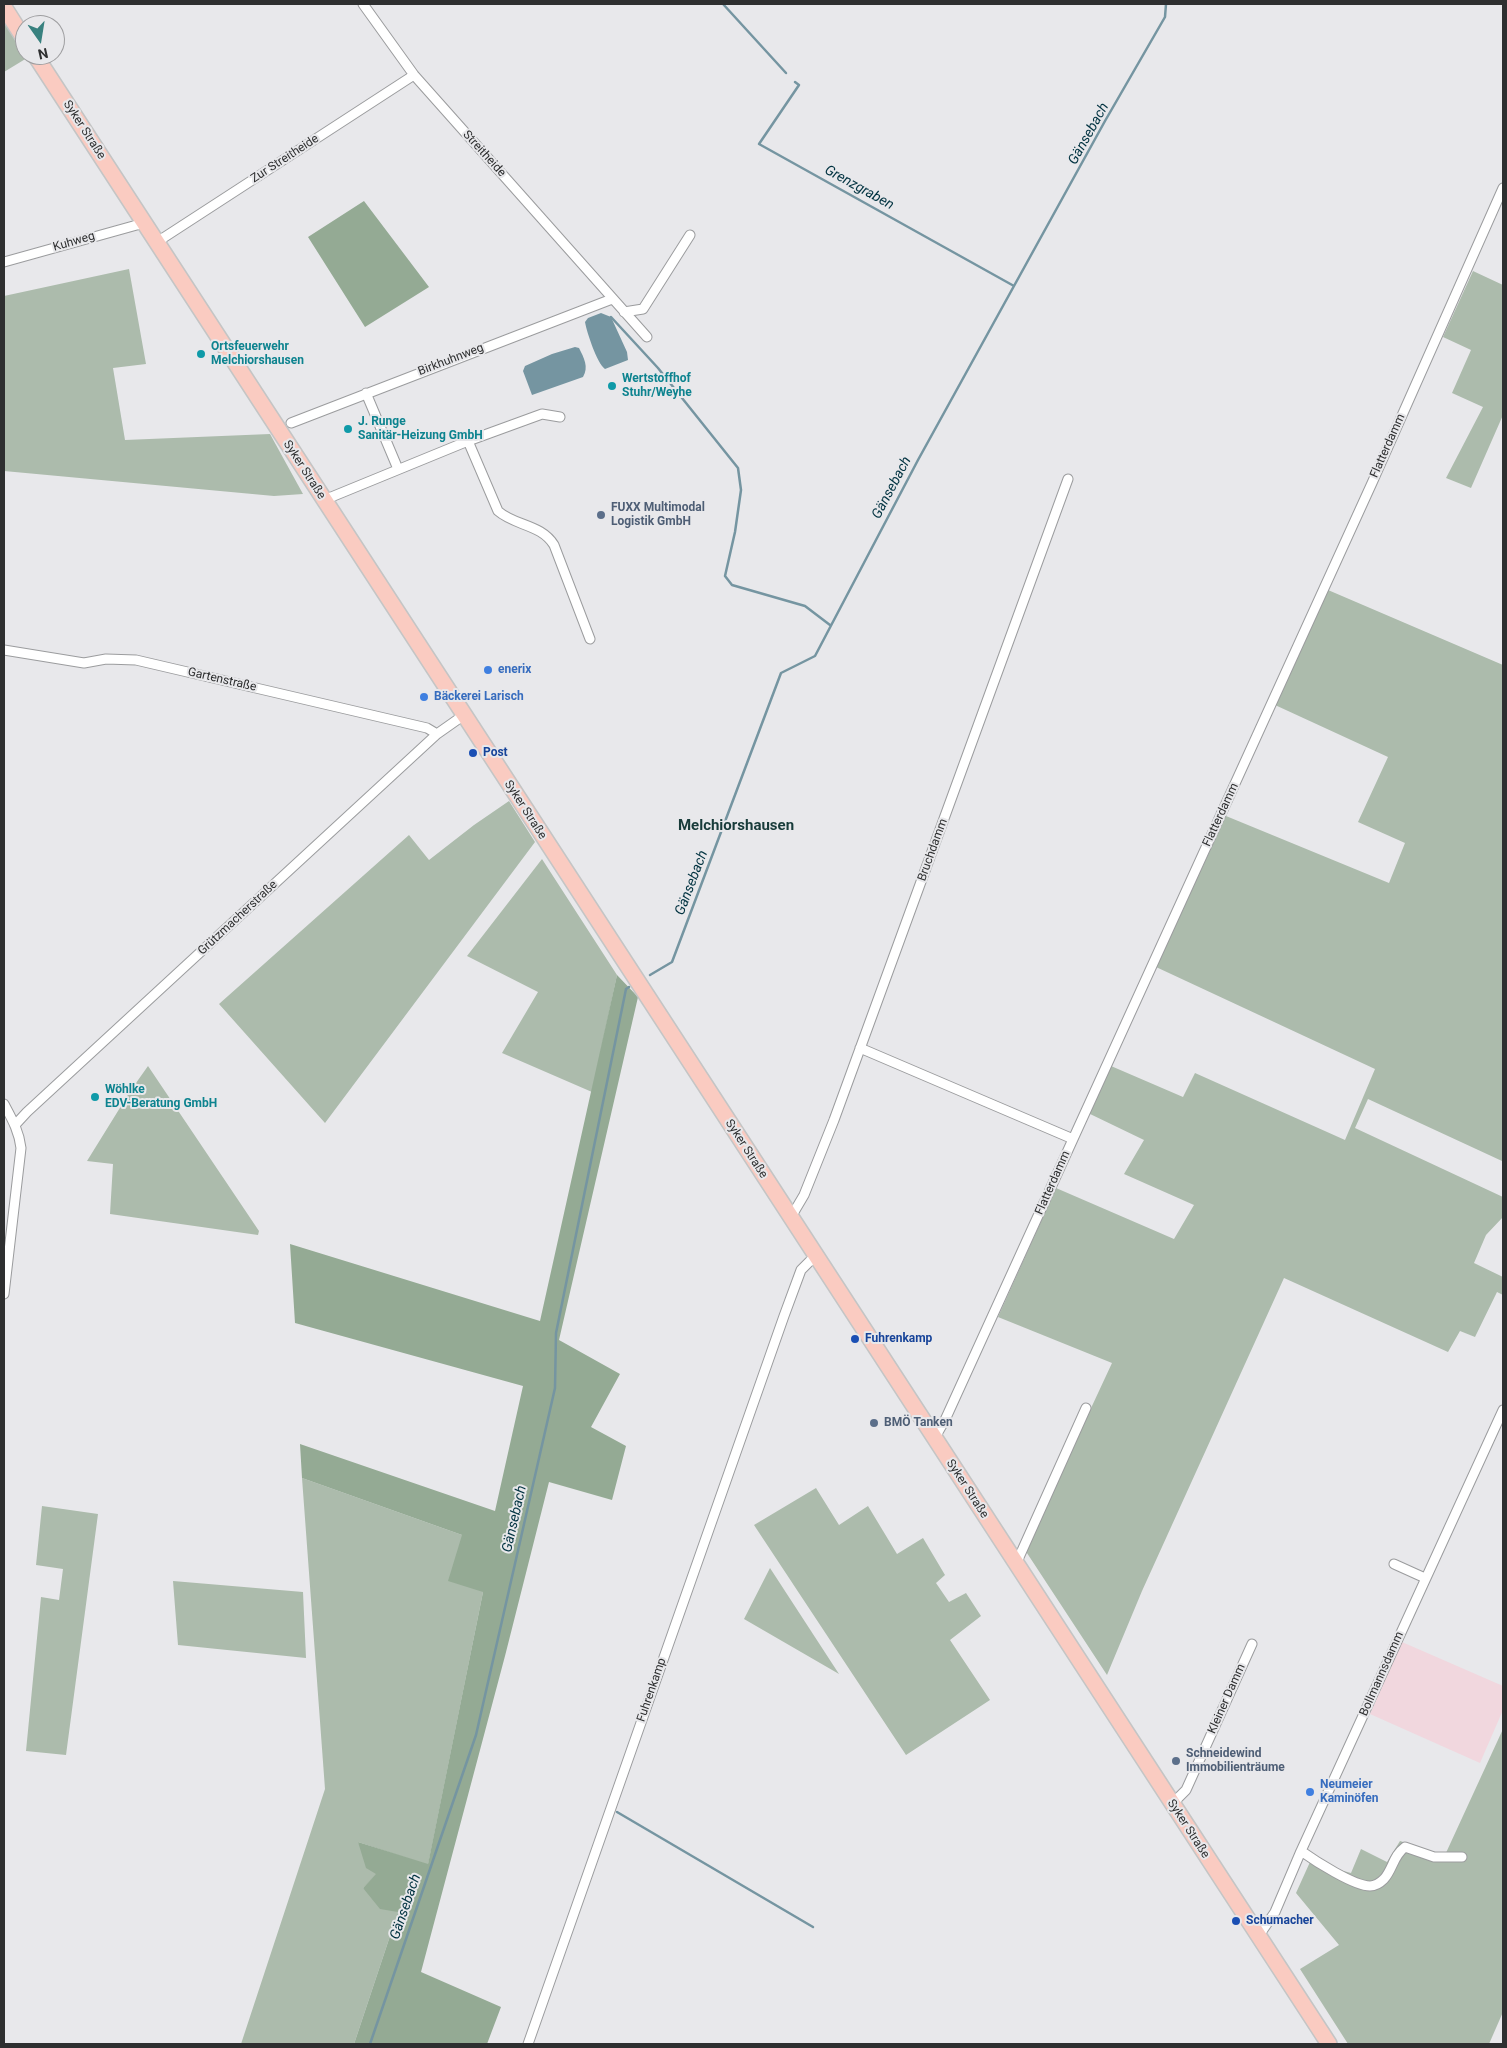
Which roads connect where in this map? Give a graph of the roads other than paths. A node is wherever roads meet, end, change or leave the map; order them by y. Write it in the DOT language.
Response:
graph roads {
  1 [pos="362,4"];
  2 [pos="4,7"];
  3 [pos="15,24"];
  4 [pos="41,65"];
  5 [pos="414,75"];
  6 [pos="1503,188"];
  7 [pos="144,223"];
  8 [pos="690,235"];
  9 [pos="157,242"];
  10 [pos="4,262"];
  11 [pos="612,299"];
  12 [pos="624,312"];
  13 [pos="647,337"];
  14 [pos="366,392"];
  15 [pos="560,417"];
  16 [pos="292,423"];
  17 [pos="468,441"];
  18 [pos="398,469"];
  19 [pos="1068,479"];
  20 [pos="324,500"];
  21 [pos="590,640"];
  22 [pos="4,650"];
  23 [pos="464,715"];
  24 [pos="437,734"];
  25 [pos="860,1048"];
  26 [pos="4,1104"];
  27 [pos="16,1125"];
  28 [pos="1073,1139"];
  29 [pos="791,1217"];
  30 [pos="815,1256"];
  31 [pos="4,1294"];
  32 [pos="1086,1408"];
  33 [pos="1503,1410"];
  34 [pos="934,1439"];
  35 [pos="1016,1564"];
  36 [pos="1394,1564"];
  37 [pos="1425,1578"];
  38 [pos="1252,1644"];
  39 [pos="1172,1804"];
  40 [pos="1301,1851"];
  41 [pos="1462,1857"];
  42 [pos="1258,1936"];
  43 [pos="528,2044"];
  44 [pos="1329,2044"];
  1 -- 5 [label="street, Streitheide"];
  2 -- 3 [label="main road"];
  4 -- 7 [label="main road, Syker Straße"];
  5 -- 9 [label="street, Zur Streitheide"];
  5 -- 11 [label="street, Streitheide"];
  6 -- 28 [label="street, Flatterdamm"];
  7 -- 9 [label="main road, Syker Straße"];
  7 -- 10 [label="street, Kuhweg"];
  8 -- 12 [label="street"];
  9 -- 20 [label="main road, Syker Straße"];
  11 -- 12 [label="street, Streitheide"];
  11 -- 14 [label="street, Birkhuhnweg"];
  12 -- 13 [label="street, Streitheide"];
  14 -- 16 [label="street, Birkhuhnweg"];
  14 -- 18 [label="street"];
  15 -- 17 [label="street"];
  17 -- 18 [label="street"];
  17 -- 21 [label="street"];
  18 -- 20 [label="street"];
  19 -- 25 [label="street, Bruchdamm"];
  20 -- 23 [label="main road, Syker Straße"];
  22 -- 24 [label="street, Gartenstraße"];
  23 -- 24 [label="street, Grützmacherstraße"];
  23 -- 29 [label="main road, Syker Straße"];
  24 -- 27 [label="street, Grützmacherstraße"];
  25 -- 28 [label="street"];
  25 -- 29 [label="street, Bruchdamm"];
  26 -- 27 [label="street"];
  27 -- 31 [label="street"];
  28 -- 34 [label="street, Flatterdamm"];
  29 -- 30 [label="main road, Syker Straße"];
  30 -- 34 [label="main road, Syker Straße"];
  30 -- 43 [label="street, Fuhrenkamp"];
  32 -- 35 [label="street"];
  33 -- 37 [label="street, Bollmannsdamm"];
  34 -- 35 [label="main road, Syker Straße"];
  35 -- 39 [label="main road, Syker Straße"];
  36 -- 37 [label="street"];
  37 -- 40 [label="street, Bollmannsdamm"];
  38 -- 39 [label="street, Kleiner Damm"];
  39 -- 42 [label="main road, Syker Straße"];
  40 -- 41 [label="street"];
  40 -- 42 [label="street, Bollmannsdamm"];
  42 -- 44 [label="main road, Syker Straße"];
}
